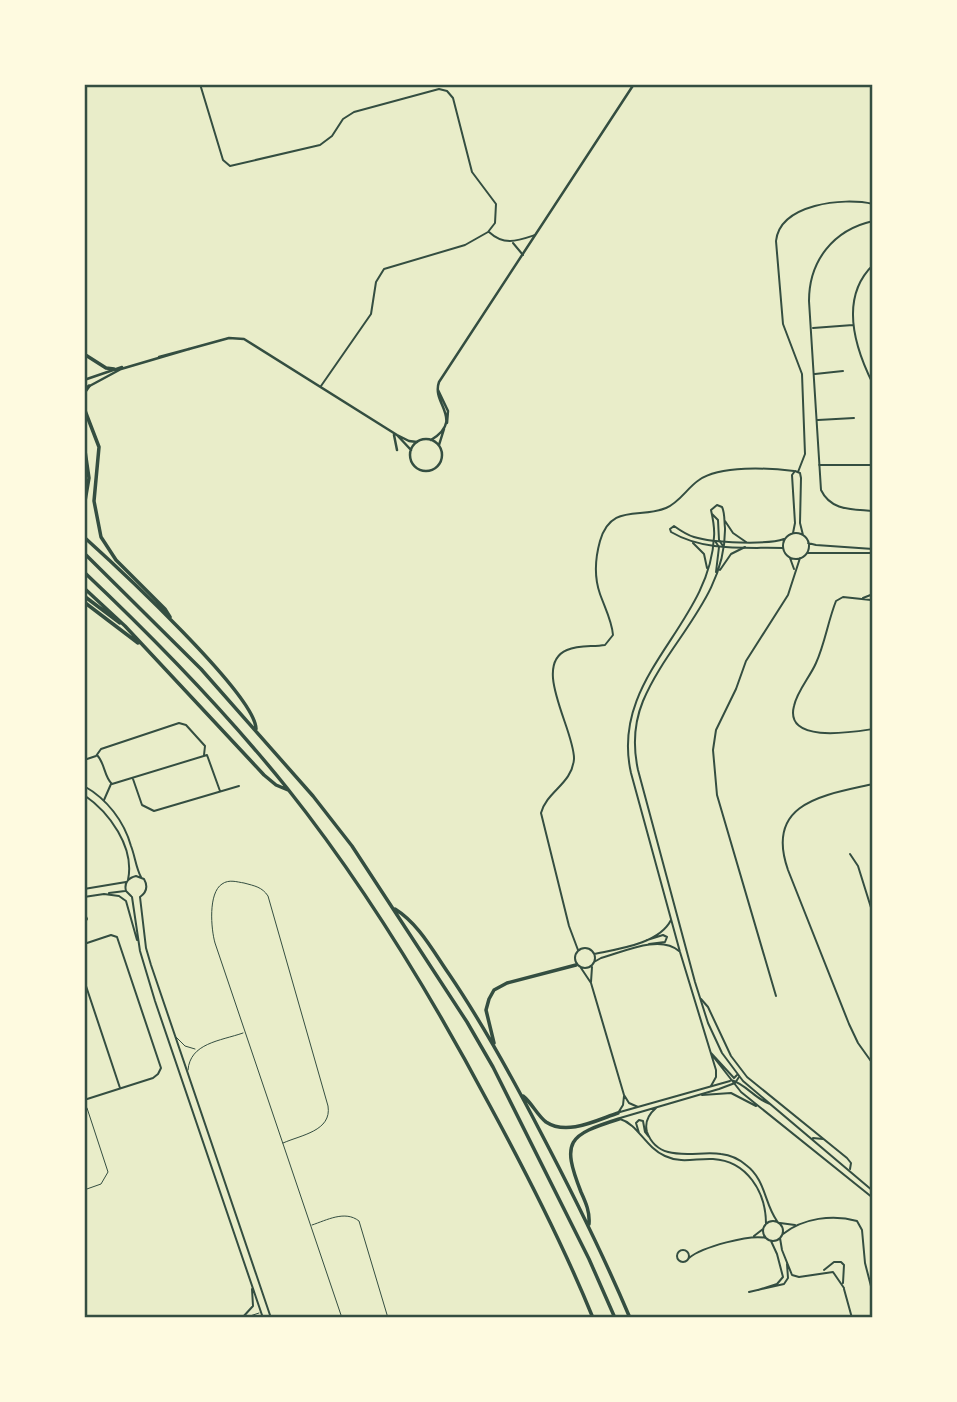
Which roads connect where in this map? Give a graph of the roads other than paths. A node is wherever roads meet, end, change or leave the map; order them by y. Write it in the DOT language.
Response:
graph roads {
  1 [pos="200,84"];
  2 [pos="634,84"];
  3 [pos="873,204"];
  4 [pos="873,221"];
  5 [pos="488,232"];
  6 [pos="536,235"];
  7 [pos="512,243"];
  8 [pos="523,254"];
  9 [pos="873,265"];
  10 [pos="854,325"];
  11 [pos="811,328"];
  12 [pos="189,349"];
  13 [pos="84,354"];
  14 [pos="114,369"];
  15 [pos="843,371"];
  16 [pos="814,374"];
  17 [pos="84,380"];
  18 [pos="441,380"];
  19 [pos="873,384"];
  20 [pos="321,387"];
  21 [pos="86,389"];
  22 [pos="84,408"];
  23 [pos="854,418"];
  24 [pos="817,420"];
  25 [pos="392,432"];
  26 [pos="397,435"];
  27 [pos="431,440"];
  28 [pos="417,442"];
  29 [pos="84,444"];
  30 [pos="439,445"];
  31 [pos="397,450"];
  32 [pos="411,451"];
  33 [pos="819,465"];
  34 [pos="870,465"];
  35 [pos="794,471"];
  36 [pos="799,472"];
  37 [pos="84,507"];
  38 [pos="873,511"];
  39 [pos="712,514"];
  40 [pos="724,521"];
  41 [pos="793,533"];
  42 [pos="803,535"];
  43 [pos="84,537"];
  44 [pos="784,539"];
  45 [pos="714,540"];
  46 [pos="719,540"];
  47 [pos="725,540"];
  48 [pos="746,542"];
  49 [pos="693,543"];
  50 [pos="808,543"];
  51 [pos="714,546"];
  52 [pos="719,546"];
  53 [pos="724,546"];
  54 [pos="746,547"];
  55 [pos="783,548"];
  56 [pos="873,548"];
  57 [pos="84,553"];
  58 [pos="806,553"];
  59 [pos="873,553"];
  60 [pos="789,557"];
  61 [pos="800,558"];
  62 [pos="707,570"];
  63 [pos="794,570"];
  64 [pos="84,572"];
  65 [pos="717,573"];
  66 [pos="84,588"];
  67 [pos="872,595"];
  68 [pos="84,596"];
  69 [pos="862,598"];
  70 [pos="84,602"];
  71 [pos="872,602"];
  72 [pos="170,620"];
  73 [pos="125,625"];
  74 [pos="145,647"];
  75 [pos="256,729"];
  76 [pos="873,729"];
  77 [pos="97,755"];
  78 [pos="203,756"];
  79 [pos="84,760"];
  80 [pos="133,778"];
  81 [pos="111,784"];
  82 [pos="873,784"];
  83 [pos="84,786"];
  84 [pos="239,786"];
  85 [pos="220,791"];
  86 [pos="289,791"];
  87 [pos="84,795"];
  88 [pos="103,801"];
  89 [pos="850,854"];
  90 [pos="141,877"];
  91 [pos="127,881"];
  92 [pos="84,889"];
  93 [pos="126,891"];
  94 [pos="104,894"];
  95 [pos="84,897"];
  96 [pos="132,897"];
  97 [pos="140,897"];
  98 [pos="394,909"];
  99 [pos="873,914"];
  100 [pos="84,915"];
  101 [pos="671,919"];
  102 [pos="84,924"];
  103 [pos="644,940"];
  104 [pos="139,943"];
  105 [pos="84,944"];
  106 [pos="645,946"];
  107 [pos="578,950"];
  108 [pos="680,952"];
  109 [pos="594,954"];
  110 [pos="593,964"];
  111 [pos="576,965"];
  112 [pos="581,968"];
  113 [pos="84,980"];
  114 [pos="591,983"];
  115 [pos="776,996"];
  116 [pos="162,999"];
  117 [pos="701,999"];
  118 [pos="155,1001"];
  119 [pos="244,1032"];
  120 [pos="173,1034"];
  121 [pos="197,1049"];
  122 [pos="497,1052"];
  123 [pos="710,1052"];
  124 [pos="873,1064"];
  125 [pos="188,1073"];
  126 [pos="738,1076"];
  127 [pos="736,1081"];
  128 [pos="731,1082"];
  129 [pos="711,1086"];
  130 [pos="120,1088"];
  131 [pos="521,1095"];
  132 [pos="624,1095"];
  133 [pos="702,1095"];
  134 [pos="84,1100"];
  135 [pos="771,1104"];
  136 [pos="757,1106"];
  137 [pos="638,1107"];
  138 [pos="87,1108"];
  139 [pos="656,1108"];
  140 [pos="618,1113"];
  141 [pos="619,1119"];
  142 [pos="641,1137"];
  143 [pos="812,1138"];
  144 [pos="652,1139"];
  145 [pos="823,1139"];
  146 [pos="283,1143"];
  147 [pos="850,1169"];
  148 [pos="84,1191"];
  149 [pos="873,1191"];
  150 [pos="873,1198"];
  151 [pos="779,1222"];
  152 [pos="766,1224"];
  153 [pos="796,1225"];
  154 [pos="311,1226"];
  155 [pos="588,1226"];
  156 [pos="764,1228"];
  157 [pos="783,1234"];
  158 [pos="753,1237"];
  159 [pos="766,1238"];
  160 [pos="780,1238"];
  161 [pos="771,1241"];
  162 [pos="686,1251"];
  163 [pos="697,1252"];
  164 [pos="689,1258"];
  165 [pos="787,1264"];
  166 [pos="820,1272"];
  167 [pos="252,1284"];
  168 [pos="844,1289"];
  169 [pos="758,1290"];
  170 [pos="749,1292"];
  171 [pos="873,1294"];
  172 [pos="262,1313"];
  173 [pos="242,1318"];
  174 [pos="263,1318"];
  175 [pos="271,1318"];
  176 [pos="342,1318"];
  177 [pos="388,1318"];
  178 [pos="593,1318"];
  179 [pos="615,1318"];
  180 [pos="630,1318"];
  181 [pos="852,1318"];
  1 -- 5 [label="street"];
  2 -- 6 [label="main road"];
  3 -- 36 [label="street"];
  4 -- 11 [label="street"];
  5 -- 7 [label="street"];
  5 -- 20 [label="street"];
  6 -- 7 [label="street"];
  6 -- 8 [label="main road"];
  7 -- 8 [label="street"];
  8 -- 18 [label="main road"];
  9 -- 10 [label="street"];
  10 -- 11 [label="street"];
  10 -- 19 [label="street"];
  11 -- 16 [label="street"];
  12 -- 14 [label="main road"];
  12 -- 20 [label="main road"];
  12 -- 21 [label="main road"];
  13 -- 14 [label="highway"];
  14 -- 17 [label="main road"];
  15 -- 16 [label="street"];
  16 -- 24 [label="street"];
  18 -- 27 [label="main road"];
  18 -- 30 [label="main road"];
  20 -- 25 [label="main road"];
  22 -- 72 [label="highway"];
  23 -- 24 [label="street"];
  24 -- 33 [label="street"];
  25 -- 26 [label="main road"];
  25 -- 31 [label="main road"];
  26 -- 28 [label="main road"];
  26 -- 32 [label="main road"];
  27 -- 28 [label="main road"];
  27 -- 30 [label="main road"];
  28 -- 32 [label="main road"];
  29 -- 37 [label="highway"];
  30 -- 32 [label="main road"];
  33 -- 34 [label="street"];
  33 -- 38 [label="street"];
  35 -- 36 [label="street"];
  35 -- 41 [label="street"];
  35 -- 107 [label="street"];
  36 -- 42 [label="street"];
  39 -- 40 [label="street"];
  39 -- 45 [label="street"];
  39 -- 46 [label="street"];
  40 -- 47 [label="street"];
  40 -- 48 [label="street"];
  41 -- 42 [label="street"];
  41 -- 44 [label="street"];
  42 -- 50 [label="street"];
  43 -- 72 [label="highway"];
  44 -- 48 [label="street"];
  44 -- 55 [label="street"];
  45 -- 46 [label="street"];
  45 -- 49 [label="street"];
  45 -- 51 [label="street"];
  45 -- 52 [label="street"];
  46 -- 47 [label="street"];
  46 -- 53 [label="street"];
  47 -- 48 [label="street"];
  47 -- 53 [label="street"];
  49 -- 51 [label="street"];
  49 -- 62 [label="street"];
  50 -- 56 [label="street"];
  50 -- 58 [label="street"];
  51 -- 52 [label="street"];
  51 -- 62 [label="street"];
  52 -- 53 [label="street"];
  52 -- 65 [label="street"];
  53 -- 54 [label="street"];
  53 -- 65 [label="street"];
  54 -- 55 [label="street"];
  54 -- 65 [label="street"];
  55 -- 60 [label="street"];
  57 -- 75 [label="highway"];
  58 -- 59 [label="street"];
  58 -- 61 [label="street"];
  60 -- 61 [label="street"];
  60 -- 63 [label="street"];
  61 -- 63 [label="street"];
  62 -- 101 [label="street"];
  63 -- 115 [label="street"];
  64 -- 86 [label="highway"];
  65 -- 117 [label="street"];
  66 -- 73 [label="highway"];
  67 -- 69 [label="street"];
  67 -- 71 [label="street"];
  68 -- 73 [label="highway"];
  69 -- 71 [label="street"];
  69 -- 76 [label="street"];
  70 -- 74 [label="highway"];
  72 -- 75 [label="highway"];
  73 -- 74 [label="highway"];
  74 -- 86 [label="highway"];
  75 -- 98 [label="highway"];
  77 -- 78 [label="street"];
  77 -- 79 [label="street"];
  77 -- 81 [label="street"];
  78 -- 80 [label="street"];
  78 -- 85 [label="street"];
  80 -- 81 [label="street"];
  80 -- 85 [label="street"];
  81 -- 88 [label="street"];
  82 -- 124 [label="street"];
  83 -- 88 [label="street"];
  84 -- 85 [label="street"];
  86 -- 178 [label="highway"];
  87 -- 91 [label="street"];
  88 -- 90 [label="street"];
  89 -- 99 [label="street"];
  90 -- 91 [label="street"];
  90 -- 97 [label="street"];
  91 -- 92 [label="street"];
  91 -- 93 [label="street"];
  93 -- 94 [label="street"];
  93 -- 96 [label="street"];
  94 -- 95 [label="street"];
  94 -- 104 [label="street"];
  96 -- 97 [label="street"];
  96 -- 104 [label="street"];
  97 -- 116 [label="street"];
  98 -- 122 [label="highway"];
  98 -- 179 [label="highway"];
  100 -- 102 [label="street"];
  101 -- 103 [label="street"];
  101 -- 108 [label="street"];
  103 -- 106 [label="street"];
  103 -- 109 [label="street"];
  104 -- 118 [label="street"];
  105 -- 130 [label="street"];
  106 -- 108 [label="street"];
  106 -- 110 [label="street"];
  107 -- 109 [label="street"];
  107 -- 111 [label="street"];
  108 -- 123 [label="street"];
  109 -- 110 [label="street"];
  110 -- 112 [label="street"];
  110 -- 114 [label="street"];
  111 -- 112 [label="street"];
  111 -- 122 [label="highway"];
  112 -- 114 [label="street"];
  113 -- 130 [label="street"];
  114 -- 132 [label="street"];
  116 -- 118 [label="street"];
  116 -- 120 [label="street"];
  117 -- 126 [label="street"];
  117 -- 145 [label="street"];
  118 -- 167 [label="street"];
  119 -- 121 [label="lane"];
  119 -- 146 [label="lane"];
  119 -- 146 [label="lane"];
  120 -- 121 [label="lane"];
  120 -- 125 [label="street"];
  121 -- 125 [label="lane"];
  122 -- 131 [label="highway"];
  123 -- 126 [label="street"];
  123 -- 128 [label="street"];
  123 -- 129 [label="street"];
  125 -- 175 [label="street"];
  126 -- 127 [label="street"];
  126 -- 135 [label="street"];
  127 -- 128 [label="street"];
  127 -- 135 [label="street"];
  128 -- 129 [label="street"];
  128 -- 133 [label="street"];
  128 -- 136 [label="street"];
  129 -- 137 [label="street"];
  130 -- 134 [label="street"];
  131 -- 140 [label="highway"];
  131 -- 155 [label="highway"];
  132 -- 137 [label="street"];
  132 -- 140 [label="street"];
  133 -- 136 [label="street"];
  133 -- 139 [label="street"];
  135 -- 143 [label="street"];
  136 -- 150 [label="street"];
  137 -- 140 [label="street"];
  138 -- 148 [label="lane"];
  139 -- 141 [label="street"];
  139 -- 144 [label="street"];
  141 -- 142 [label="street"];
  141 -- 155 [label="highway"];
  142 -- 144 [label="street"];
  142 -- 152 [label="street"];
  143 -- 145 [label="street"];
  143 -- 147 [label="street"];
  144 -- 151 [label="street"];
  145 -- 147 [label="street"];
  146 -- 154 [label="lane"];
  147 -- 149 [label="street"];
  151 -- 152 [label="street"];
  151 -- 153 [label="street"];
  151 -- 157 [label="street"];
  152 -- 156 [label="street"];
  153 -- 157 [label="street"];
  153 -- 171 [label="street"];
  154 -- 176 [label="lane"];
  154 -- 177 [label="lane"];
  155 -- 180 [label="highway"];
  156 -- 158 [label="street"];
  156 -- 159 [label="street"];
  157 -- 160 [label="street"];
  158 -- 159 [label="street"];
  158 -- 163 [label="street"];
  159 -- 161 [label="street"];
  160 -- 161 [label="street"];
  160 -- 165 [label="street"];
  161 -- 169 [label="street"];
  162 -- 163 [label="street"];
  162 -- 164 [label="street"];
  162 -- 164 [label="street"];
  163 -- 164 [label="street"];
  165 -- 166 [label="street"];
  165 -- 169 [label="street"];
  166 -- 168 [label="street"];
  166 -- 168 [label="street"];
  167 -- 172 [label="street"];
  167 -- 173 [label="street"];
  168 -- 181 [label="street"];
  169 -- 170 [label="street"];
  172 -- 173 [label="lane"];
  172 -- 174 [label="street"];
  172 -- 175 [label="street"];
}
